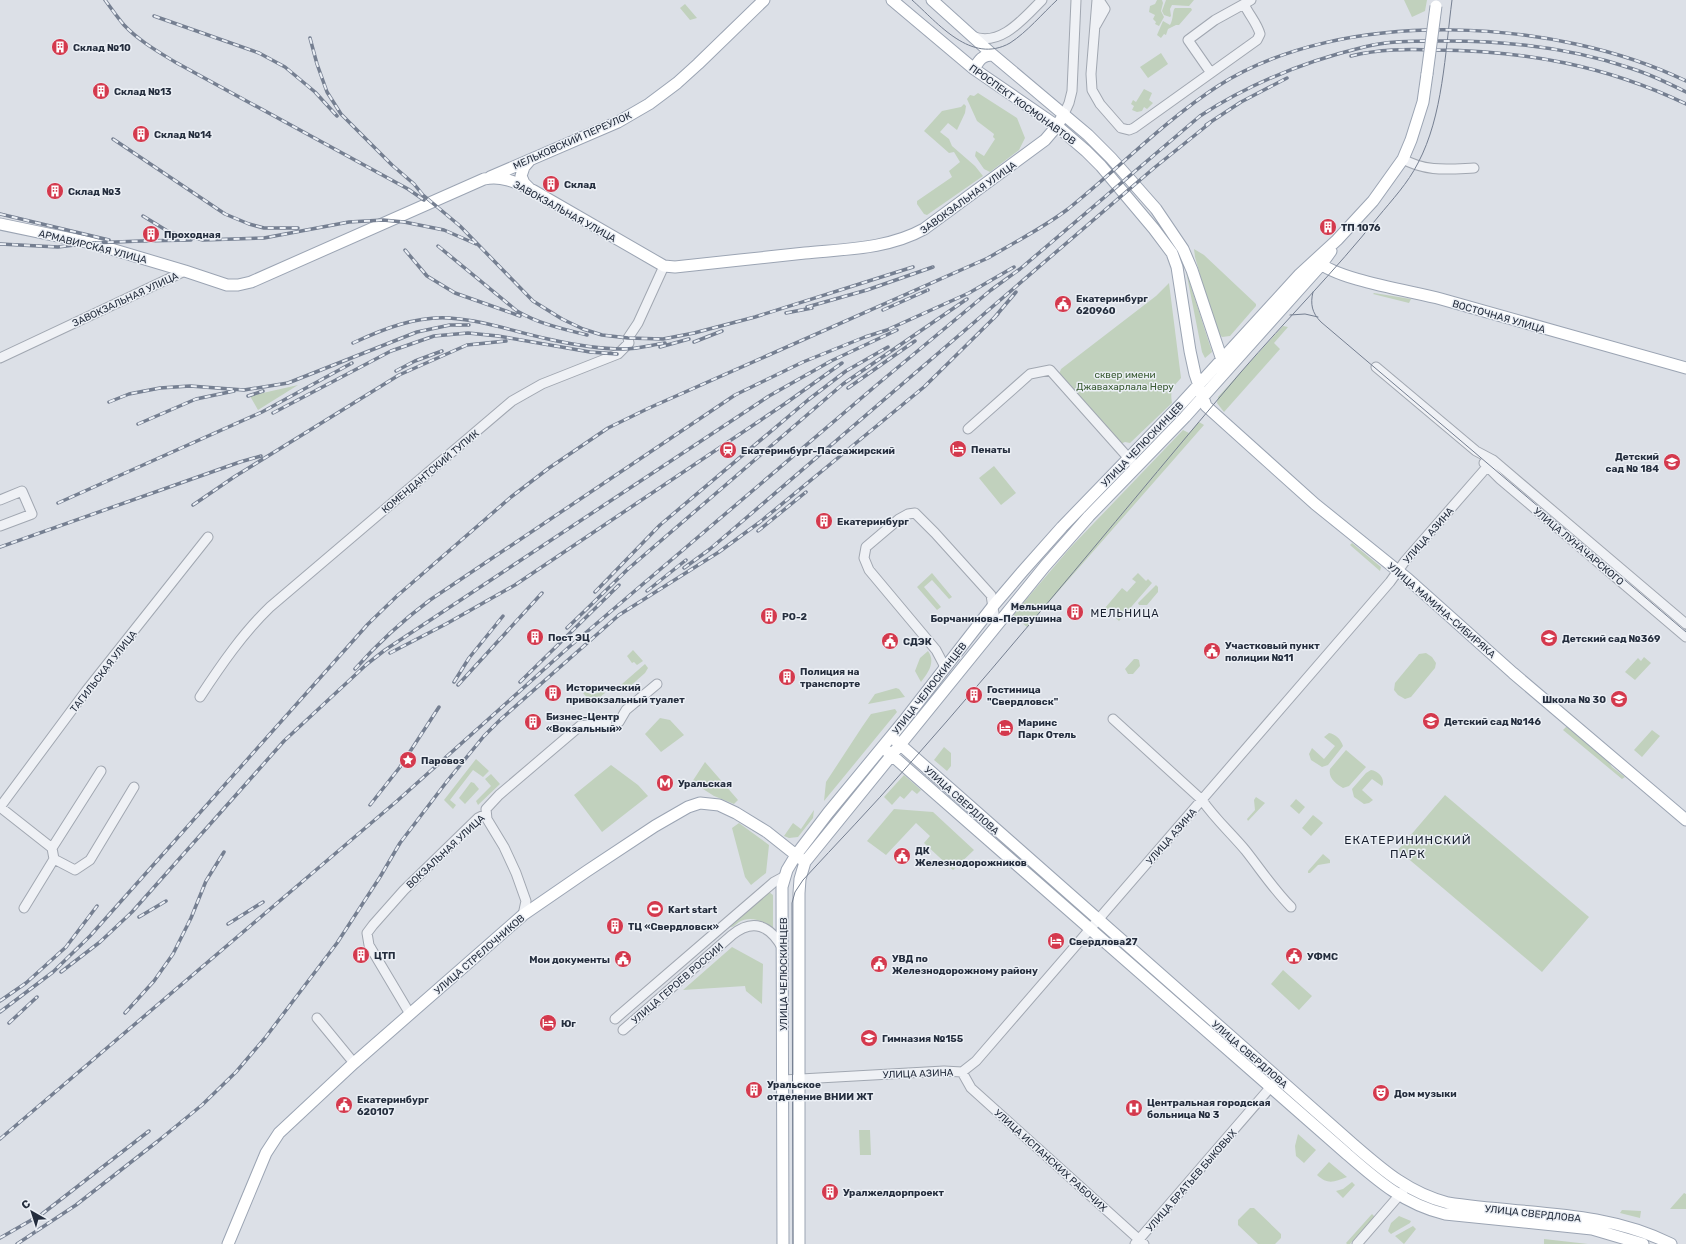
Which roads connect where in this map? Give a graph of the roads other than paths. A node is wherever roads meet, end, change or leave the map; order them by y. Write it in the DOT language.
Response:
graph roads {
  1 [pos="764,0"];
  2 [pos="892,0"];
  3 [pos="932,0"];
  4 [pos="1042,0"];
  5 [pos="1076,0"];
  6 [pos="1098,0"];
  7 [pos="1248,2"];
  8 [pos="1437,3"];
  9 [pos="971,35"];
  10 [pos="993,55"];
  11 [pos="974,69"];
  12 [pos="1211,73"];
  13 [pos="1064,114"];
  14 [pos="1057,126"];
  15 [pos="537,156"];
  16 [pos="1403,159"];
  17 [pos="1474,168"];
  18 [pos="484,179"];
  19 [pos="534,191"];
  20 [pos="0,224"];
  21 [pos="1318,262"];
  22 [pos="664,266"];
  23 [pos="186,271"];
  24 [pos="0,358"];
  25 [pos="1221,359"];
  26 [pos="1376,367"];
  27 [pos="1686,368"];
  28 [pos="1225,371"];
  29 [pos="1198,384"];
  30 [pos="1202,397"];
  31 [pos="968,428"];
  32 [pos="1476,452"];
  33 [pos="1128,458"];
  34 [pos="1493,460"];
  35 [pos="1137,467"];
  36 [pos="1487,467"];
  37 [pos="0,500"];
  38 [pos="0,526"];
  39 [pos="208,537"];
  40 [pos="1398,571"];
  41 [pos="993,606"];
  42 [pos="1686,624"];
  43 [pos="996,626"];
  44 [pos="1686,637"];
  45 [pos="945,667"];
  46 [pos="657,684"];
  47 [pos="200,697"];
  48 [pos="1113,719"];
  49 [pos="607,722"];
  50 [pos="619,722"];
  51 [pos="891,737"];
  52 [pos="900,745"];
  53 [pos="883,747"];
  54 [pos="892,755"];
  55 [pos="101,771"];
  56 [pos="134,787"];
  57 [pos="1202,800"];
  58 [pos="0,807"];
  59 [pos="486,814"];
  60 [pos="1686,820"];
  61 [pos="52,848"];
  62 [pos="54,859"];
  63 [pos="801,859"];
  64 [pos="785,876"];
  65 [pos="1291,907"];
  66 [pos="24,908"];
  67 [pos="523,915"];
  68 [pos="1098,920"];
  69 [pos="723,926"];
  70 [pos="1090,929"];
  71 [pos="732,935"];
  72 [pos="783,950"];
  73 [pos="410,1014"];
  74 [pos="317,1018"];
  75 [pos="615,1020"];
  76 [pos="623,1030"];
  77 [pos="354,1063"];
  78 [pos="962,1072"];
  79 [pos="799,1079"];
  80 [pos="1278,1079"];
  81 [pos="783,1080"];
  82 [pos="1271,1088"];
  83 [pos="1407,1187"];
  84 [pos="1399,1196"];
  85 [pos="1139,1242"];
  86 [pos="228,1244"];
  87 [pos="783,1244"];
  88 [pos="799,1244"];
  89 [pos="1357,1244"];
  90 [pos="1643,1244"];
  91 [pos="1671,1244"];
  1 -- 15 [label="main road, МЕЛЬКОВСКИЙ ПЕРЕУЛОК"];
  2 -- 11 [label="main road, ПРОСПЕКТ КОСМОНАВТОВ"];
  3 -- 9 [label="main road, ПРОСПЕКТ КОСМОНАВТОВ"];
  4 -- 9 [label="street"];
  5 -- 13 [label="street"];
  6 -- 12 [label="street"];
  7 -- 12 [label="street"];
  7 -- 12 [label="street"];
  8 -- 16 [label="main road, УЛИЦА ЧЕЛЮСКИНЦЕВ, bridge"];
  9 -- 10 [label="main road, ПРОСПЕКТ КОСМОНАВТОВ"];
  10 -- 11 [label="main road"];
  10 -- 13 [label="main road, ПРОСПЕКТ КОСМОНАВТОВ"];
  11 -- 14 [label="main road, ПРОСПЕКТ КОСМОНАВТОВ"];
  13 -- 14 [label="main road, ЗАВОКЗАЛЬНАЯ УЛИЦА"];
  13 -- 25 [label="main road, ПРОСПЕКТ КОСМОНАВТОВ"];
  14 -- 22 [label="main road, ЗАВОКЗАЛЬНАЯ УЛИЦА"];
  14 -- 29 [label="main road, ПРОСПЕКТ КОСМОНАВТОВ"];
  15 -- 18 [label="main road, МЕЛЬКОВСКИЙ ПЕРЕУЛОК"];
  15 -- 19 [label="main road"];
  16 -- 17 [label="street"];
  16 -- 21 [label="main road, УЛИЦА ЧЕЛЮСКИНЦЕВ"];
  18 -- 19 [label="main road, ЗАВОКЗАЛЬНАЯ УЛИЦА"];
  18 -- 23 [label="main road, ЗАВОКЗАЛЬНАЯ УЛИЦА"];
  19 -- 22 [label="main road, ЗАВОКЗАЛЬНАЯ УЛИЦА"];
  20 -- 23 [label="main road, АРМАВИРСКАЯ УЛИЦА"];
  21 -- 25 [label="main road, УЛИЦА ЧЕЛЮСКИНЦЕВ"];
  21 -- 27 [label="main road, ВОСТОЧНАЯ УЛИЦА"];
  21 -- 28 [label="main road, УЛИЦА ЧЕЛЮСКИНЦЕВ"];
  22 -- 47 [label="street, КОМЕНДАНТСКИЙ ТУПИК"];
  23 -- 24 [label="street, ЗАВОКЗАЛЬНАЯ УЛИЦА"];
  25 -- 28 [label="main road, ПРОСПЕКТ КОСМОНАВТОВ"];
  25 -- 29 [label="main road, УЛИЦА ЧЕЛЮСКИНЦЕВ"];
  26 -- 32 [label="street, УЛИЦА ЛУНАЧАРСКОГО"];
  28 -- 30 [label="main road, УЛИЦА ЧЕЛЮСКИНЦЕВ"];
  29 -- 30 [label="main road, ПРОСПЕКТ КОСМОНАВТОВ"];
  29 -- 33 [label="main road, УЛИЦА ЧЕЛЮСКИНЦЕВ"];
  30 -- 35 [label="main road, УЛИЦА ЧЕЛЮСКИНЦЕВ"];
  30 -- 40 [label="main road, УЛИЦА МАМИНА-СИБИРЯКА"];
  31 -- 33 [label="street"];
  32 -- 34 [label="street, УЛИЦА ЛУНАЧАРСКОГО"];
  32 -- 36 [label="street, УЛИЦА ЛУНАЧАРСКОГО"];
  33 -- 35 [label="street"];
  33 -- 41 [label="main road, УЛИЦА ЧЕЛЮСКИНЦЕВ"];
  34 -- 36 [label="street, УЛИЦА АЗИНА"];
  34 -- 42 [label="street, УЛИЦА ЛУНАЧАРСКОГО"];
  35 -- 43 [label="main road, УЛИЦА ЧЕЛЮСКИНЦЕВ"];
  36 -- 40 [label="street, УЛИЦА АЗИНА"];
  36 -- 44 [label="street, УЛИЦА ЛУНАЧАРСКОГО"];
  37 -- 38 [label="street"];
  39 -- 58 [label="street, ТАГИЛЬСКАЯ УЛИЦА"];
  40 -- 57 [label="street, УЛИЦА АЗИНА"];
  40 -- 60 [label="main road, УЛИЦА МАМИНА-СИБИРЯКА"];
  41 -- 43 [label="street"];
  41 -- 45 [label="main road, УЛИЦА ЧЕЛЮСКИНЦЕВ"];
  41 -- 45 [label="street"];
  43 -- 52 [label="main road, УЛИЦА ЧЕЛЮСКИНЦЕВ"];
  45 -- 51 [label="main road, УЛИЦА ЧЕЛЮСКИНЦЕВ"];
  46 -- 50 [label="street"];
  48 -- 57 [label="street"];
  49 -- 59 [label="street, ВОКЗАЛЬНАЯ УЛИЦА"];
  51 -- 52 [label="main road, УЛИЦА СВЕРДЛОВА"];
  51 -- 53 [label="main road, УЛИЦА ЧЕЛЮСКИНЦЕВ"];
  52 -- 54 [label="main road, УЛИЦА ЧЕЛЮСКИНЦЕВ"];
  52 -- 68 [label="main road, УЛИЦА СВЕРДЛОВА"];
  53 -- 54 [label="main road, УЛИЦА СВЕРДЛОВА"];
  53 -- 63 [label="main road, УЛИЦА ЧЕЛЮСКИНЦЕВ"];
  54 -- 63 [label="main road, УЛИЦА ЧЕЛЮСКИНЦЕВ"];
  54 -- 70 [label="main road, УЛИЦА СВЕРДЛОВА"];
  55 -- 61 [label="street"];
  56 -- 62 [label="street"];
  57 -- 65 [label="street"];
  57 -- 68 [label="street, УЛИЦА АЗИНА"];
  58 -- 61 [label="street"];
  59 -- 67 [label="street"];
  59 -- 73 [label="street, ВОКЗАЛЬНАЯ УЛИЦА"];
  61 -- 62 [label="street"];
  62 -- 66 [label="street"];
  63 -- 64 [label="main road, УЛИЦА ЧЕЛЮСКИНЦЕВ"];
  63 -- 67 [label="main road, УЛИЦА СТРЕЛОЧНИКОВ"];
  63 -- 79 [label="main road, УЛИЦА ЧЕЛЮСКИНЦЕВ"];
  64 -- 69 [label="street, УЛИЦА ГЕРОЕВ РОССИИ"];
  64 -- 72 [label="main road, УЛИЦА ЧЕЛЮСКИНЦЕВ"];
  67 -- 73 [label="main road, УЛИЦА СТРЕЛОЧНИКОВ"];
  68 -- 70 [label="street, УЛИЦА АЗИНА"];
  68 -- 80 [label="main road, УЛИЦА СВЕРДЛОВА"];
  69 -- 71 [label="street, УЛИЦА ГЕРОЕВ РОССИИ"];
  69 -- 75 [label="street, УЛИЦА ГЕРОЕВ РОССИИ"];
  70 -- 78 [label="street, УЛИЦА АЗИНА"];
  70 -- 82 [label="main road, УЛИЦА СВЕРДЛОВА"];
  71 -- 72 [label="street, УЛИЦА ГЕРОЕВ РОССИИ"];
  71 -- 76 [label="street, УЛИЦА ГЕРОЕВ РОССИИ"];
  72 -- 81 [label="main road, УЛИЦА ЧЕЛЮСКИНЦЕВ"];
  73 -- 77 [label="main road, УЛИЦА СТРЕЛОЧНИКОВ"];
  74 -- 77 [label="street"];
  77 -- 86 [label="main road, УЛИЦА СТРЕЛОЧНИКОВ"];
  78 -- 79 [label="street, УЛИЦА АЗИНА"];
  78 -- 85 [label="street, УЛИЦА ИСПАНСКИХ РАБОЧИХ"];
  79 -- 81 [label="street, УЛИЦА АЗИНА"];
  79 -- 88 [label="main road, УЛИЦА ЧЕЛЮСКИНЦЕВ"];
  80 -- 82 [label="street, УЛИЦА БРАТЬЕВ БЫКОВЫХ"];
  80 -- 83 [label="main road, УЛИЦА СВЕРДЛОВА"];
  81 -- 87 [label="main road, УЛИЦА ЧЕЛЮСКИНЦЕВ"];
  82 -- 84 [label="main road, УЛИЦА СВЕРДЛОВА"];
  82 -- 85 [label="street, УЛИЦА БРАТЬЕВ БЫКОВЫХ"];
  83 -- 84 [label="street"];
  83 -- 91 [label="main road, УЛИЦА СВЕРДЛОВА"];
  84 -- 89 [label="street"];
  84 -- 90 [label="main road, УЛИЦА СВЕРДЛОВА"];
}
